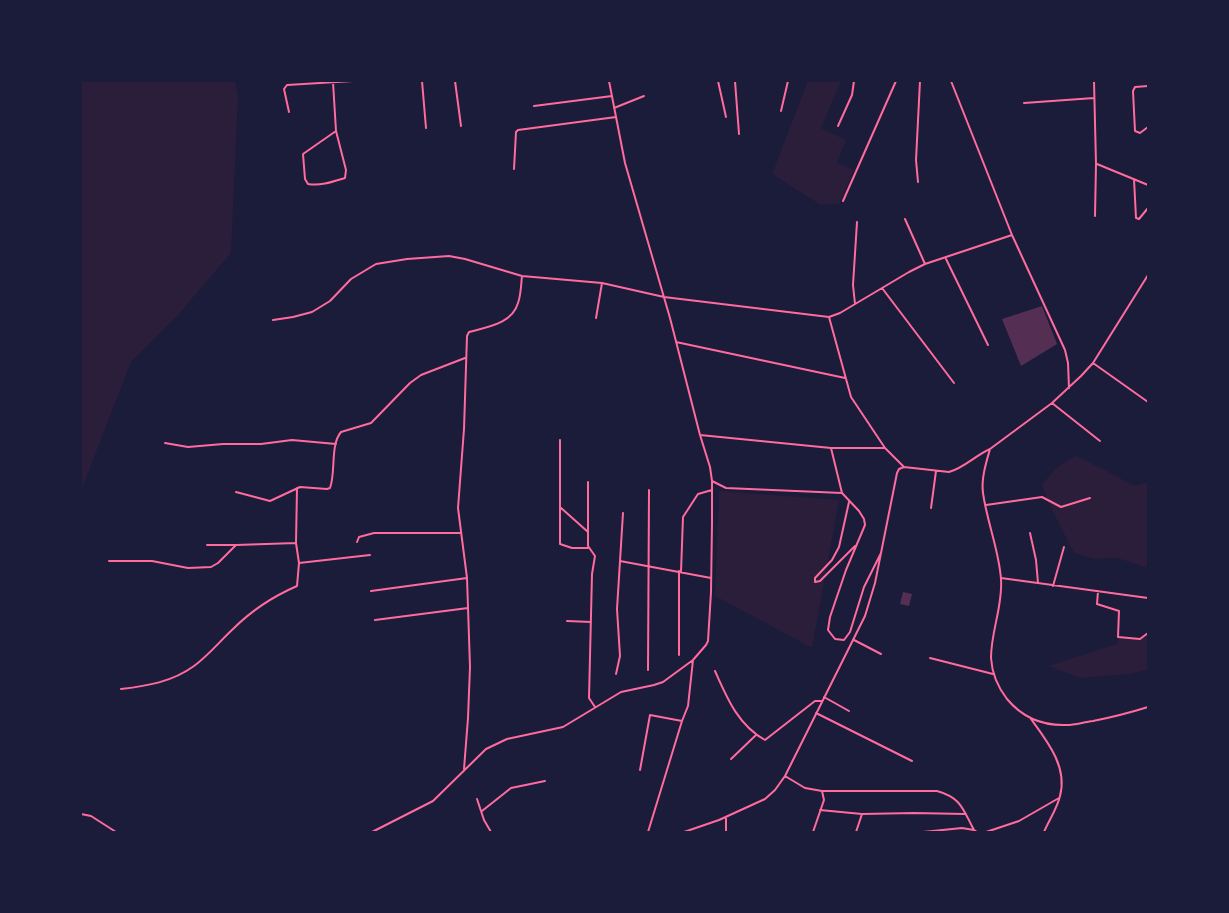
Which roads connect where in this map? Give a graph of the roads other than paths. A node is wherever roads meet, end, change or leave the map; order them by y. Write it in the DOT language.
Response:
graph roads {
  1 [pos="353,81"];
  2 [pos="422,81"];
  3 [pos="454,81"];
  4 [pos="608,81"];
  5 [pos="718,81"];
  6 [pos="735,81"];
  7 [pos="788,81"];
  8 [pos="854,81"];
  9 [pos="896,81"];
  10 [pos="920,81"];
  11 [pos="951,81"];
  12 [pos="1094,81"];
  13 [pos="333,82"];
  14 [pos="1148,86"];
  15 [pos="612,96"];
  16 [pos="644,96"];
  17 [pos="1094,98"];
  18 [pos="1024,103"];
  19 [pos="534,106"];
  20 [pos="614,108"];
  21 [pos="781,111"];
  22 [pos="289,112"];
  23 [pos="616,116"];
  24 [pos="726,117"];
  25 [pos="461,126"];
  26 [pos="838,126"];
  27 [pos="1148,127"];
  28 [pos="426,128"];
  29 [pos="336,131"];
  30 [pos="739,134"];
  31 [pos="1096,164"];
  32 [pos="514,169"];
  33 [pos="1134,179"];
  34 [pos="918,182"];
  35 [pos="1148,185"];
  36 [pos="843,201"];
  37 [pos="1148,208"];
  38 [pos="1095,216"];
  39 [pos="905,219"];
  40 [pos="857,222"];
  41 [pos="1012,235"];
  42 [pos="946,259"];
  43 [pos="925,264"];
  44 [pos="1148,275"];
  45 [pos="522,276"];
  46 [pos="602,283"];
  47 [pos="882,288"];
  48 [pos="664,297"];
  49 [pos="855,304"];
  50 [pos="829,317"];
  51 [pos="596,318"];
  52 [pos="273,320"];
  53 [pos="675,342"];
  54 [pos="988,345"];
  55 [pos="465,358"];
  56 [pos="1092,363"];
  57 [pos="844,378"];
  58 [pos="954,383"];
  59 [pos="1069,388"];
  60 [pos="1148,402"];
  61 [pos="1052,403"];
  62 [pos="700,435"];
  63 [pos="560,440"];
  64 [pos="1100,442"];
  65 [pos="166,443"];
  66 [pos="336,444"];
  67 [pos="831,448"];
  68 [pos="886,448"];
  69 [pos="990,449"];
  70 [pos="904,467"];
  71 [pos="936,471"];
  72 [pos="712,481"];
  73 [pos="588,482"];
  74 [pos="298,488"];
  75 [pos="649,490"];
  76 [pos="712,490"];
  77 [pos="236,492"];
  78 [pos="842,493"];
  79 [pos="1090,498"];
  80 [pos="849,501"];
  81 [pos="986,504"];
  82 [pos="560,507"];
  83 [pos="930,508"];
  84 [pos="623,513"];
  85 [pos="588,532"];
  86 [pos="461,533"];
  87 [pos="1030,533"];
  88 [pos="357,542"];
  89 [pos="296,543"];
  90 [pos="208,545"];
  91 [pos="236,545"];
  92 [pos="856,545"];
  93 [pos="1064,547"];
  94 [pos="588,548"];
  95 [pos="883,548"];
  96 [pos="370,555"];
  97 [pos="108,561"];
  98 [pos="620,561"];
  99 [pos="299,563"];
  100 [pos="649,566"];
  101 [pos="680,572"];
  102 [pos="467,578"];
  103 [pos="711,578"];
  104 [pos="1001,578"];
  105 [pos="1038,583"];
  106 [pos="1053,586"];
  107 [pos="371,591"];
  108 [pos="1098,591"];
  109 [pos="1148,598"];
  110 [pos="468,608"];
  111 [pos="375,620"];
  112 [pos="567,621"];
  113 [pos="591,622"];
  114 [pos="1148,632"];
  115 [pos="854,640"];
  116 [pos="881,654"];
  117 [pos="679,655"];
  118 [pos="930,658"];
  119 [pos="693,660"];
  120 [pos="648,670"];
  121 [pos="715,672"];
  122 [pos="616,674"];
  123 [pos="993,674"];
  124 [pos="121,689"];
  125 [pos="824,697"];
  126 [pos="822,701"];
  127 [pos="595,707"];
  128 [pos="1148,707"];
  129 [pos="850,711"];
  130 [pos="816,713"];
  131 [pos="1032,719"];
  132 [pos="682,722"];
  133 [pos="756,735"];
  134 [pos="731,759"];
  135 [pos="912,761"];
  136 [pos="464,769"];
  137 [pos="640,770"];
  138 [pos="785,776"];
  139 [pos="545,781"];
  140 [pos="822,791"];
  141 [pos="1060,797"];
  142 [pos="477,799"];
  143 [pos="820,810"];
  144 [pos="482,811"];
  145 [pos="81,814"];
  146 [pos="862,814"];
  147 [pos="966,814"];
  148 [pos="726,817"];
  149 [pos="976,831"];
  150 [pos="116,832"];
  151 [pos="372,832"];
  152 [pos="491,832"];
  153 [pos="648,832"];
  154 [pos="684,832"];
  155 [pos="726,832"];
  156 [pos="813,832"];
  157 [pos="856,832"];
  158 [pos="923,832"];
  159 [pos="986,832"];
  160 [pos="1044,832"];
  1 -- 13 [label="street"];
  2 -- 28 [label="street"];
  3 -- 25 [label="street"];
  4 -- 15 [label="street"];
  5 -- 24 [label="street"];
  6 -- 30 [label="street"];
  7 -- 21 [label="street"];
  8 -- 26 [label="street"];
  9 -- 36 [label="street"];
  10 -- 34 [label="street"];
  11 -- 41 [label="street"];
  12 -- 17 [label="street"];
  13 -- 22 [label="street"];
  13 -- 29 [label="street"];
  14 -- 27 [label="street"];
  15 -- 19 [label="street"];
  15 -- 20 [label="street"];
  16 -- 20 [label="street"];
  17 -- 18 [label="street"];
  17 -- 31 [label="street"];
  20 -- 23 [label="street"];
  23 -- 32 [label="street"];
  23 -- 48 [label="street"];
  29 -- 29 [label="street"];
  31 -- 33 [label="street"];
  31 -- 38 [label="street"];
  33 -- 35 [label="street"];
  33 -- 37 [label="street"];
  39 -- 43 [label="street"];
  40 -- 49 [label="street"];
  41 -- 42 [label="street"];
  41 -- 59 [label="street"];
  42 -- 43 [label="street"];
  42 -- 54 [label="street"];
  43 -- 47 [label="street"];
  44 -- 56 [label="street"];
  45 -- 46 [label="street"];
  45 -- 52 [label="street"];
  45 -- 55 [label="street"];
  46 -- 48 [label="street"];
  46 -- 51 [label="street"];
  47 -- 49 [label="street"];
  47 -- 58 [label="street"];
  48 -- 50 [label="street"];
  48 -- 53 [label="street"];
  49 -- 50 [label="street"];
  50 -- 57 [label="street"];
  53 -- 57 [label="street"];
  53 -- 62 [label="street"];
  55 -- 66 [label="street"];
  55 -- 86 [label="street"];
  56 -- 59 [label="street"];
  56 -- 60 [label="street"];
  57 -- 68 [label="street"];
  59 -- 61 [label="street"];
  61 -- 64 [label="street"];
  61 -- 69 [label="street"];
  62 -- 67 [label="street"];
  62 -- 72 [label="street"];
  63 -- 82 [label="street"];
  65 -- 66 [label="street"];
  66 -- 74 [label="street"];
  67 -- 68 [label="street"];
  67 -- 78 [label="street"];
  68 -- 70 [label="street"];
  69 -- 71 [label="street"];
  69 -- 81 [label="street"];
  70 -- 71 [label="street"];
  70 -- 95 [label="street"];
  71 -- 83 [label="street"];
  72 -- 76 [label="street"];
  72 -- 78 [label="street"];
  73 -- 85 [label="street"];
  74 -- 77 [label="street"];
  74 -- 89 [label="street"];
  75 -- 100 [label="street"];
  76 -- 101 [label="street"];
  76 -- 103 [label="street"];
  78 -- 80 [label="street"];
  79 -- 81 [label="street"];
  80 -- 92 [label="street"];
  80 -- 92 [label="street"];
  81 -- 104 [label="street"];
  82 -- 85 [label="street"];
  82 -- 94 [label="street"];
  84 -- 98 [label="street"];
  85 -- 94 [label="street"];
  86 -- 88 [label="street"];
  86 -- 102 [label="street"];
  87 -- 105 [label="street"];
  89 -- 91 [label="street"];
  89 -- 99 [label="street"];
  90 -- 91 [label="street"];
  91 -- 97 [label="street"];
  92 -- 95 [label="street"];
  93 -- 106 [label="street"];
  94 -- 113 [label="street"];
  95 -- 115 [label="street"];
  96 -- 99 [label="street"];
  98 -- 100 [label="street"];
  98 -- 122 [label="street"];
  99 -- 124 [label="street"];
  100 -- 101 [label="street"];
  100 -- 120 [label="street"];
  101 -- 103 [label="street"];
  101 -- 117 [label="street"];
  102 -- 107 [label="street"];
  102 -- 110 [label="street"];
  103 -- 119 [label="street"];
  104 -- 105 [label="street"];
  104 -- 123 [label="street"];
  105 -- 106 [label="street"];
  106 -- 108 [label="street"];
  108 -- 109 [label="street"];
  108 -- 114 [label="street"];
  110 -- 111 [label="street"];
  110 -- 136 [label="street"];
  112 -- 113 [label="street"];
  113 -- 127 [label="street"];
  115 -- 116 [label="street"];
  115 -- 125 [label="street"];
  118 -- 123 [label="street"];
  119 -- 127 [label="street"];
  119 -- 132 [label="street"];
  121 -- 133 [label="street"];
  123 -- 131 [label="street"];
  125 -- 126 [label="street"];
  125 -- 129 [label="street"];
  126 -- 130 [label="street"];
  126 -- 133 [label="street"];
  127 -- 136 [label="street"];
  128 -- 131 [label="street"];
  130 -- 135 [label="street"];
  130 -- 138 [label="street"];
  131 -- 141 [label="street"];
  132 -- 137 [label="street"];
  132 -- 153 [label="street"];
  133 -- 134 [label="street"];
  136 -- 151 [label="street"];
  138 -- 140 [label="street"];
  138 -- 148 [label="street"];
  139 -- 144 [label="street"];
  140 -- 143 [label="street"];
  140 -- 147 [label="street"];
  141 -- 159 [label="street"];
  141 -- 160 [label="street"];
  142 -- 144 [label="street"];
  143 -- 146 [label="street"];
  143 -- 156 [label="street"];
  144 -- 152 [label="street"];
  145 -- 150 [label="street"];
  146 -- 147 [label="street"];
  146 -- 157 [label="street"];
  147 -- 149 [label="street"];
  148 -- 154 [label="street"];
  148 -- 155 [label="street"];
  149 -- 158 [label="street"];
}
